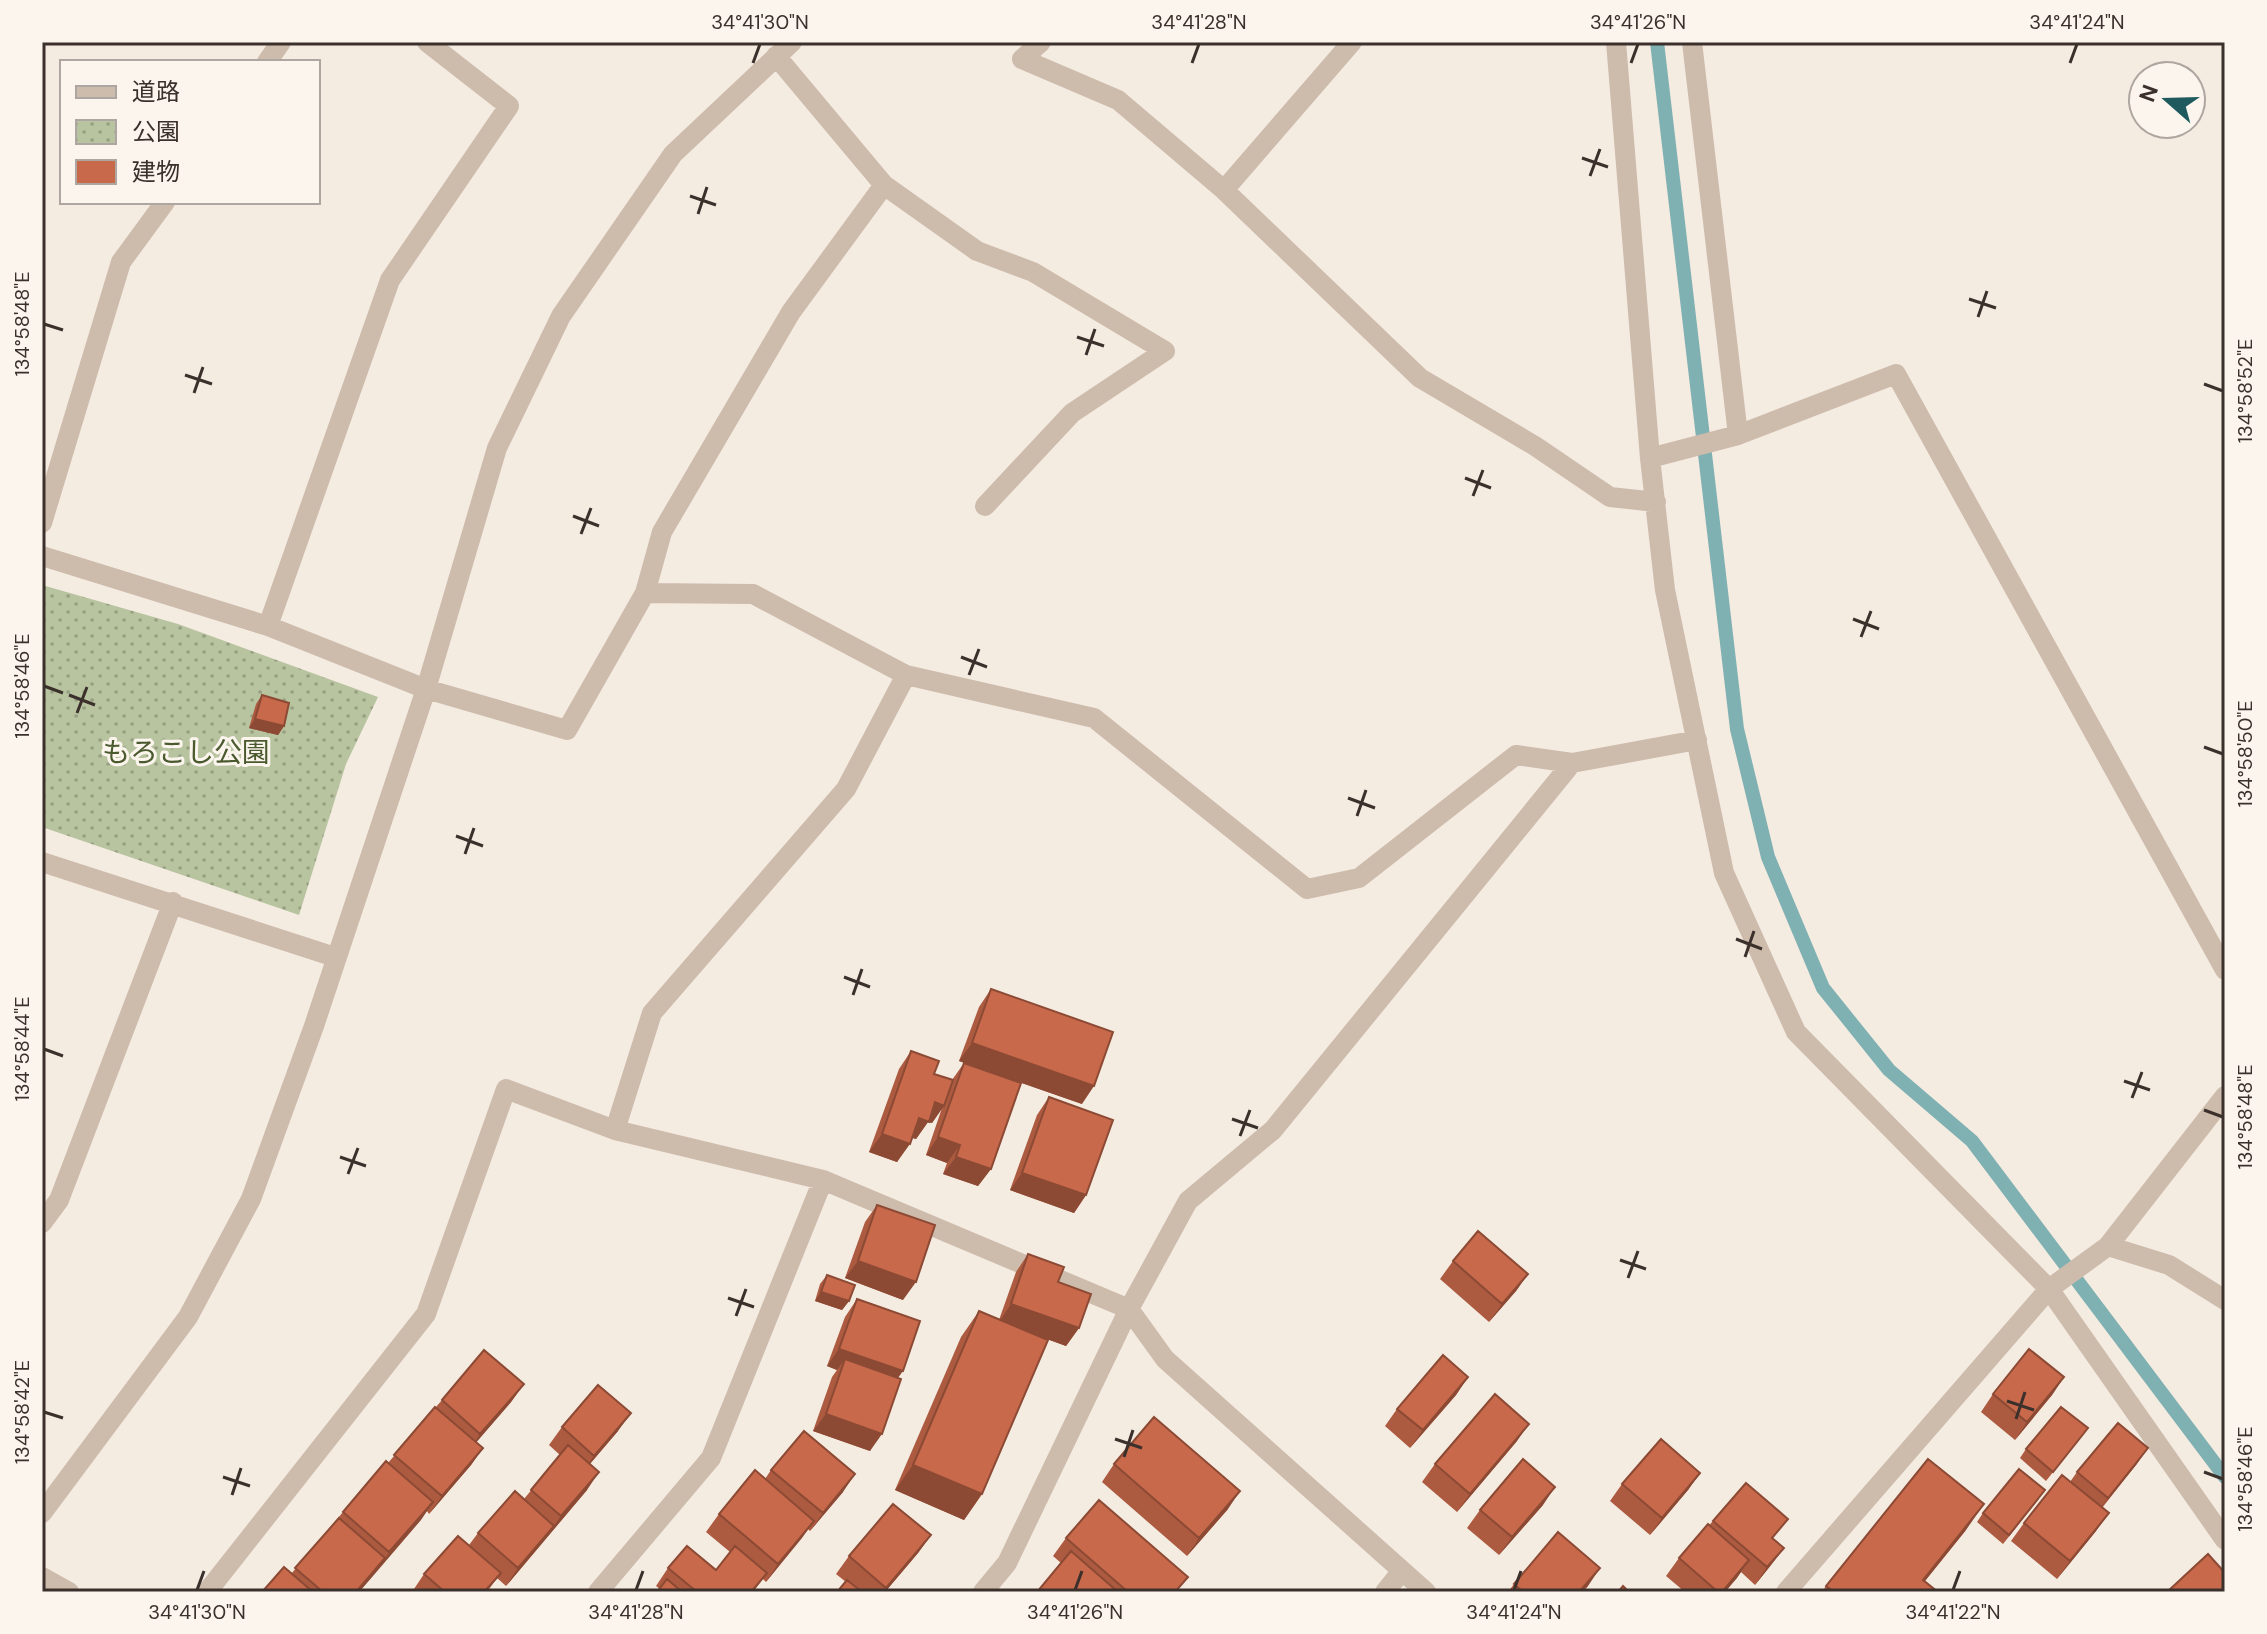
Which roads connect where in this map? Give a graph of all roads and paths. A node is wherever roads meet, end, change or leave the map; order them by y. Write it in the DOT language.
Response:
graph roads {
  1 [pos="281,42"];
  2 [pos="427,42"];
  3 [pos="1041,42"];
  4 [pos="1352,42"];
  5 [pos="1616,42"];
  6 [pos="1692,42"];
  7 [pos="784,49"];
  8 [pos="268,60"];
  9 [pos="884,185"];
  10 [pos="1224,190"];
  11 [pos="164,204"];
  12 [pos="1738,435"];
  13 [pos="1650,458"];
  14 [pos="1656,502"];
  15 [pos="985,506"];
  16 [pos="42,523"];
  17 [pos="42,556"];
  18 [pos="645,593"];
  19 [pos="268,626"];
  20 [pos="906,675"];
  21 [pos="426,689"];
  22 [pos="1697,740"];
  23 [pos="1572,763"];
  24 [pos="42,862"];
  25 [pos="173,902"];
  26 [pos="335,957"];
  27 [pos="2225,970"];
  28 [pos="2225,1096"];
  29 [pos="615,1130"];
  30 [pos="823,1180"];
  31 [pos="42,1223"];
  32 [pos="2108,1246"];
  33 [pos="2049,1289"];
  34 [pos="2225,1300"];
  35 [pos="1129,1309"];
  36 [pos="42,1513"];
  37 [pos="2225,1540"];
  38 [pos="1401,1572"];
  39 [pos="42,1577"];
  40 [pos="69,1592"];
  41 [pos="207,1592"];
  42 [pos="598,1592"];
  43 [pos="983,1592"];
  44 [pos="1385,1592"];
  45 [pos="1426,1592"];
  46 [pos="1786,1592"];
  1 -- 8 [label="street"];
  2 -- 19 [label="street"];
  3 -- 10 [label="street"];
  4 -- 10 [label="street"];
  5 -- 13 [label="street"];
  6 -- 12 [label="street"];
  7 -- 9 [label="street"];
  7 -- 21 [label="street"];
  9 -- 15 [label="street"];
  9 -- 18 [label="street"];
  10 -- 14 [label="street"];
  11 -- 16 [label="street"];
  12 -- 13 [label="street"];
  12 -- 27 [label="street"];
  13 -- 14 [label="street"];
  14 -- 22 [label="street"];
  17 -- 19 [label="street"];
  18 -- 20 [label="street"];
  18 -- 21 [label="street"];
  19 -- 21 [label="street"];
  20 -- 23 [label="street"];
  20 -- 29 [label="street"];
  21 -- 26 [label="street"];
  22 -- 23 [label="street"];
  22 -- 33 [label="street"];
  23 -- 35 [label="street"];
  24 -- 25 [label="street"];
  25 -- 26 [label="street"];
  25 -- 31 [label="street"];
  26 -- 36 [label="street"];
  28 -- 32 [label="street"];
  29 -- 30 [label="street"];
  29 -- 41 [label="street"];
  30 -- 35 [label="street"];
  30 -- 42 [label="street"];
  32 -- 33 [label="street"];
  32 -- 34 [label="street"];
  33 -- 37 [label="street"];
  33 -- 46 [label="street"];
  35 -- 38 [label="street"];
  35 -- 43 [label="street"];
  38 -- 44 [label="street"];
  38 -- 45 [label="street"];
  39 -- 40 [label="street"];
}
